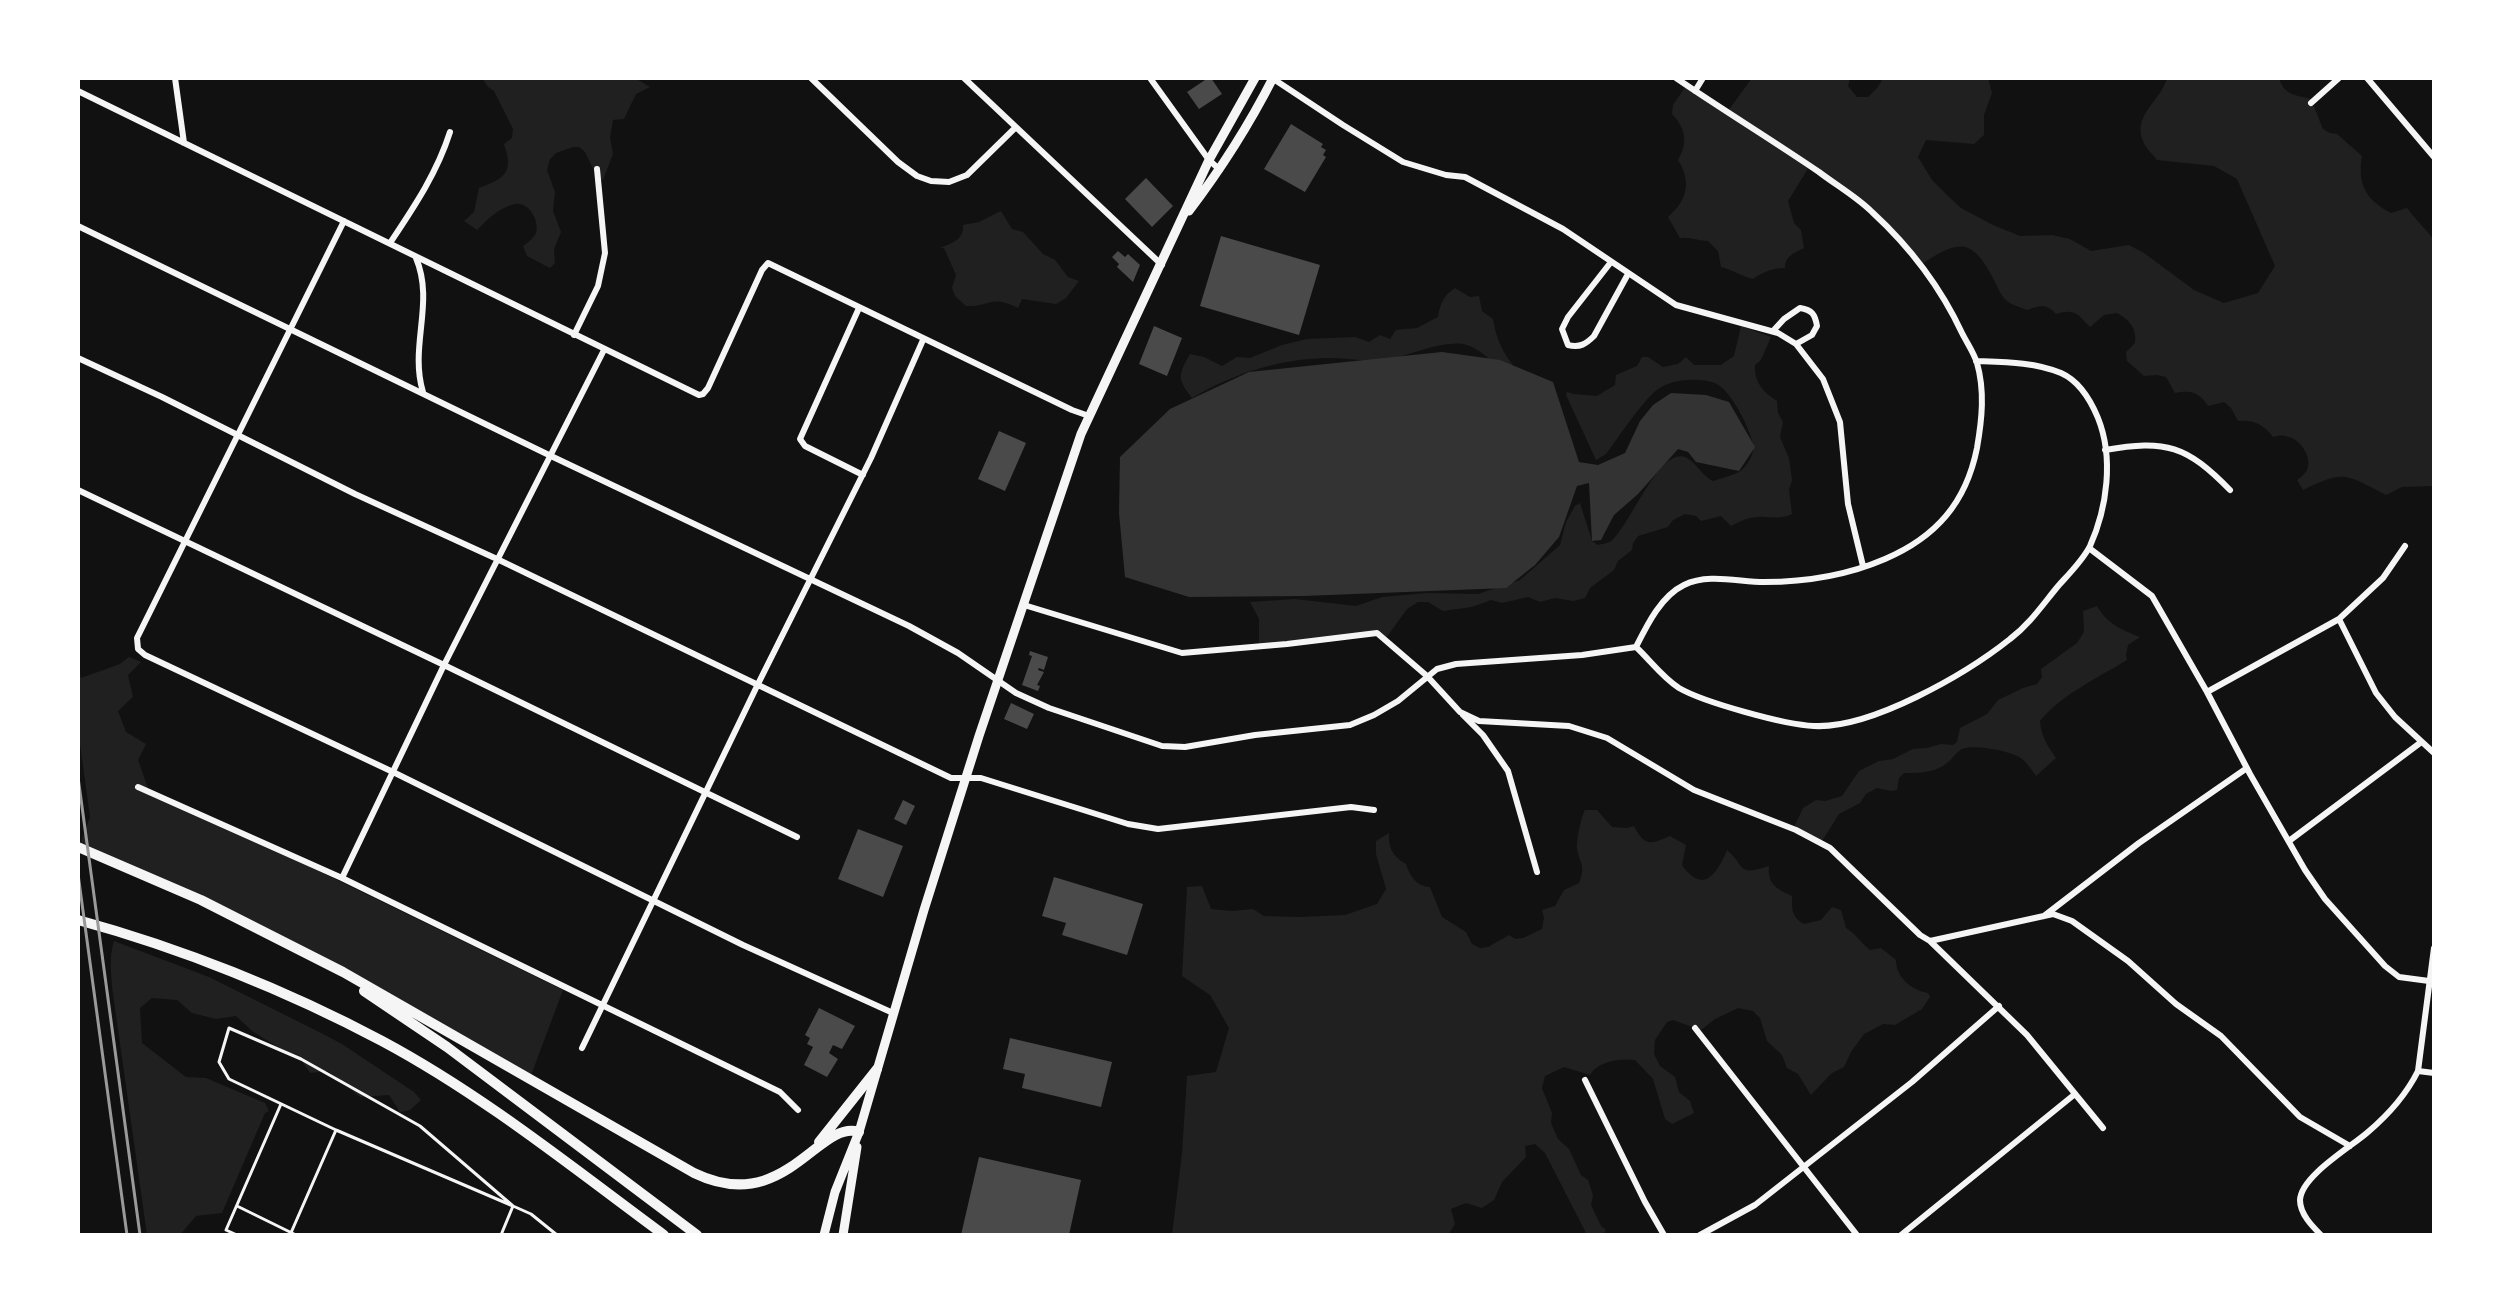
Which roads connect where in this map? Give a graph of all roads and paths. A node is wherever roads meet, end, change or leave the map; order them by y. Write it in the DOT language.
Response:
graph roads {
  1 [pos="175,78"];
  2 [pos="811,78"];
  3 [pos="963,78"];
  4 [pos="1150,78"];
  5 [pos="1255,78"];
  6 [pos="1272,78"];
  7 [pos="1676,78"];
  8 [pos="1703,78"];
  9 [pos="2339,78"];
  10 [pos="2367,78"];
  11 [pos="78,91"];
  12 [pos="1695,91"];
  13 [pos="2311,103"];
  14 [pos="1016,127"];
  15 [pos="450,132"];
  16 [pos="184,143"];
  17 [pos="2434,157"];
  18 [pos="1209,160"];
  19 [pos="597,169"];
  20 [pos="1220,170"];
  21 [pos="344,220"];
  22 [pos="78,226"];
  23 [pos="1177,228"];
  24 [pos="390,243"];
  25 [pos="416,257"];
  26 [pos="1611,262"];
  27 [pos="1162,265"];
  28 [pos="1628,274"];
  29 [pos="859,308"];
  30 [pos="291,328"];
  31 [pos="1773,332"];
  32 [pos="574,335"];
  33 [pos="923,340"];
  34 [pos="1796,344"];
  35 [pos="604,350"];
  36 [pos="78,358"];
  37 [pos="1976,361"];
  38 [pos="423,392"];
  39 [pos="1089,416"];
  40 [pos="238,435"];
  41 [pos="2105,450"];
  42 [pos="551,456"];
  43 [pos="863,475"];
  44 [pos="78,490"];
  45 [pos="2230,490"];
  46 [pos="185,542"];
  47 [pos="2405,546"];
  48 [pos="2089,548"];
  49 [pos="497,559"];
  50 [pos="1863,566"];
  51 [pos="810,579"];
  52 [pos="1024,605"];
  53 [pos="2339,619"];
  54 [pos="1636,647"];
  55 [pos="444,664"];
  56 [pos="1427,676"];
  57 [pos="997,681"];
  58 [pos="758,684"];
  59 [pos="2207,692"];
  60 [pos="1460,712"];
  61 [pos="2420,743"];
  62 [pos="2434,753"];
  63 [pos="2247,768"];
  64 [pos="393,771"];
  65 [pos="966,778"];
  66 [pos="138,787"];
  67 [pos="706,792"];
  68 [pos="1374,810"];
  69 [pos="797,837"];
  70 [pos="2289,841"];
  71 [pos="78,847"];
  72 [pos="1537,872"];
  73 [pos="342,878"];
  74 [pos="653,900"];
  75 [pos="2042,917"];
  76 [pos="78,920"];
  77 [pos="1930,941"];
  78 [pos="2434,948"];
  79 [pos="306,953"];
  80 [pos="2429,981"];
  81 [pos="602,1005"];
  82 [pos="1999,1006"];
  83 [pos="893,1013"];
  84 [pos="1695,1028"];
  85 [pos="582,1048"];
  86 [pos="877,1069"];
  87 [pos="2418,1071"];
  88 [pos="2434,1072"];
  89 [pos="1586,1080"];
  90 [pos="2075,1094"];
  91 [pos="281,1104"];
  92 [pos="798,1110"];
  93 [pos="2103,1128"];
  94 [pos="336,1130"];
  95 [pos="859,1132"];
  96 [pos="2350,1146"];
  97 [pos="810,1154"];
  98 [pos="1804,1166"];
  99 [pos="237,1206"];
  100 [pos="513,1206"];
  101 [pos="290,1234"];
  102 [pos="237,1235"];
  103 [pos="296,1235"];
  104 [pos="501,1235"];
  105 [pos="557,1235"];
  106 [pos="664,1235"];
  107 [pos="697,1235"];
  108 [pos="824,1235"];
  109 [pos="843,1235"];
  110 [pos="1664,1235"];
  111 [pos="1700,1235"];
  112 [pos="1857,1235"];
  113 [pos="1901,1235"];
  114 [pos="2321,1235"];
  1 -- 16 [label="street"];
  2 -- 14 [label="street"];
  3 -- 14 [label="street"];
  4 -- 18 [label="street"];
  5 -- 18 [label="main road"];
  6 -- 20 [label="main road"];
  6 -- 26 [label="street"];
  7 -- 12 [label="street"];
  8 -- 12 [label="street"];
  9 -- 13 [label="street"];
  10 -- 17 [label="street"];
  11 -- 16 [label="street"];
  12 -- 37 [label="street"];
  14 -- 27 [label="street"];
  15 -- 24 [label="street"];
  16 -- 21 [label="street"];
  18 -- 20 [label="street"];
  18 -- 23 [label="main road"];
  19 -- 32 [label="street"];
  20 -- 23 [label="main road"];
  21 -- 24 [label="street"];
  21 -- 30 [label="street"];
  22 -- 30 [label="street"];
  23 -- 27 [label="main road"];
  24 -- 25 [label="street"];
  25 -- 32 [label="street"];
  25 -- 38 [label="street"];
  26 -- 28 [label="street"];
  26 -- 28 [label="street"];
  27 -- 39 [label="main road"];
  28 -- 31 [label="street"];
  29 -- 33 [label="street"];
  29 -- 35 [label="street"];
  29 -- 43 [label="street"];
  30 -- 38 [label="street"];
  30 -- 40 [label="street"];
  31 -- 34 [label="street"];
  31 -- 34 [label="street"];
  32 -- 35 [label="street"];
  33 -- 39 [label="street"];
  33 -- 43 [label="street"];
  34 -- 50 [label="street"];
  35 -- 42 [label="street"];
  36 -- 40 [label="street"];
  37 -- 41 [label="street"];
  37 -- 50 [label="street"];
  38 -- 42 [label="street"];
  39 -- 52 [label="main road"];
  40 -- 46 [label="street"];
  40 -- 49 [label="street"];
  41 -- 45 [label="street"];
  41 -- 48 [label="street"];
  42 -- 49 [label="street"];
  42 -- 51 [label="street"];
  43 -- 51 [label="street"];
  44 -- 46 [label="street"];
  46 -- 55 [label="street"];
  46 -- 64 [label="street"];
  47 -- 53 [label="street"];
  48 -- 54 [label="street"];
  48 -- 59 [label="street"];
  49 -- 55 [label="street"];
  49 -- 58 [label="street"];
  50 -- 54 [label="street"];
  51 -- 57 [label="street"];
  51 -- 58 [label="street"];
  52 -- 56 [label="street"];
  52 -- 57 [label="main road"];
  53 -- 59 [label="street"];
  53 -- 61 [label="street"];
  54 -- 56 [label="street"];
  55 -- 64 [label="street"];
  55 -- 67 [label="street"];
  56 -- 57 [label="street"];
  56 -- 60 [label="street"];
  57 -- 65 [label="main road"];
  58 -- 65 [label="street"];
  58 -- 67 [label="street"];
  59 -- 63 [label="street"];
  60 -- 72 [label="street"];
  60 -- 77 [label="street"];
  61 -- 62 [label="street"];
  61 -- 70 [label="street"];
  63 -- 70 [label="street"];
  63 -- 75 [label="street"];
  64 -- 73 [label="street"];
  64 -- 74 [label="street"];
  65 -- 68 [label="street"];
  65 -- 83 [label="main road"];
  66 -- 73 [label="street"];
  67 -- 69 [label="street"];
  67 -- 74 [label="street"];
  70 -- 80 [label="street"];
  71 -- 79 [label="highway"];
  73 -- 81 [label="street"];
  74 -- 81 [label="street"];
  74 -- 83 [label="street"];
  75 -- 77 [label="street"];
  75 -- 96 [label="street"];
  76 -- 106 [label="highway"];
  77 -- 82 [label="street"];
  78 -- 80 [label="street"];
  79 -- 97 [label="highway"];
  79 -- 107 [label="highway"];
  80 -- 87 [label="street"];
  81 -- 85 [label="street"];
  81 -- 92 [label="street"];
  82 -- 90 [label="street"];
  82 -- 98 [label="street"];
  83 -- 86 [label="main road"];
  84 -- 98 [label="street"];
  86 -- 95 [label="main road"];
  86 -- 97 [label="highway"];
  87 -- 88 [label="street"];
  87 -- 96 [label="street"];
  89 -- 110 [label="street"];
  90 -- 93 [label="street"];
  90 -- 113 [label="street"];
  91 -- 94 [label="lane"];
  91 -- 99 [label="lane"];
  91 -- 100 [label="lane"];
  94 -- 100 [label="lane"];
  94 -- 101 [label="lane"];
  95 -- 97 [label="highway"];
  95 -- 108 [label="main road"];
  95 -- 109 [label="main road"];
  96 -- 114 [label="street"];
  98 -- 111 [label="street"];
  98 -- 112 [label="street"];
  99 -- 101 [label="lane"];
  99 -- 102 [label="lane"];
  100 -- 104 [label="lane"];
  100 -- 105 [label="lane"];
  101 -- 103 [label="lane"];
}
